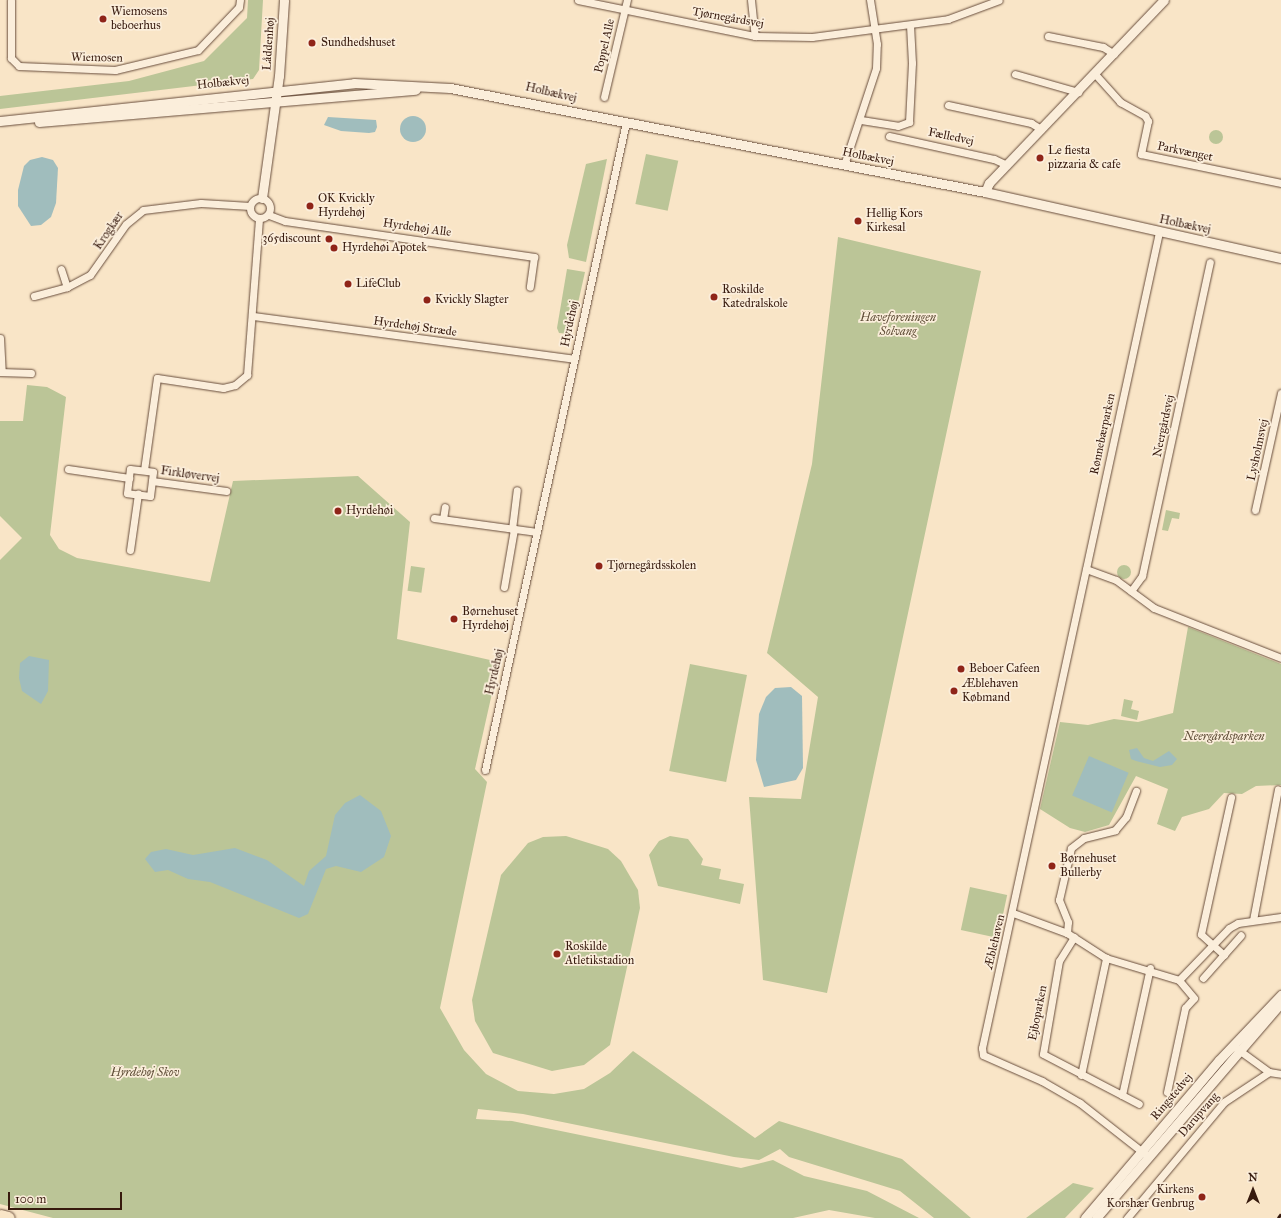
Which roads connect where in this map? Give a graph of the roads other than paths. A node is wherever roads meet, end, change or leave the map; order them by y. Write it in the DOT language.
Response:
graph roads {
  1 [pos="11,0"];
  2 [pos="240,0"];
  3 [pos="284,0"];
  4 [pos="578,0"];
  5 [pos="627,0"];
  6 [pos="752,0"];
  7 [pos="870,0"];
  8 [pos="999,0"];
  9 [pos="1164,0"];
  10 [pos="625,9"];
  11 [pos="910,26"];
  12 [pos="876,31"];
  13 [pos="755,36"];
  14 [pos="1048,36"];
  15 [pos="1114,54"];
  16 [pos="1015,74"];
  17 [pos="1095,74"];
  18 [pos="450,88"];
  19 [pos="277,90"];
  20 [pos="1078,92"];
  21 [pos="604,97"];
  22 [pos="276,101"];
  23 [pos="948,105"];
  24 [pos="861,120"];
  25 [pos="626,122"];
  26 [pos="0,123"];
  27 [pos="1041,129"];
  28 [pos="889,136"];
  29 [pos="844,165"];
  30 [pos="1007,165"];
  31 [pos="1281,183"];
  32 [pos="985,192"];
  33 [pos="262,198"];
  34 [pos="250,206"];
  35 [pos="269,215"];
  36 [pos="259,219"];
  37 [pos="1159,232"];
  38 [pos="1281,258"];
  39 [pos="1210,262"];
  40 [pos="61,269"];
  41 [pos="67,287"];
  42 [pos="530,287"];
  43 [pos="34,296"];
  44 [pos="253,316"];
  45 [pos="0,338"];
  46 [pos="574,359"];
  47 [pos="1,372"];
  48 [pos="31,373"];
  49 [pos="1281,393"];
  50 [pos="68,469"];
  51 [pos="144,470"];
  52 [pos="129,478"];
  53 [pos="152,480"];
  54 [pos="516,490"];
  55 [pos="226,491"];
  56 [pos="138,494"];
  57 [pos="445,507"];
  58 [pos="1256,510"];
  59 [pos="434,518"];
  60 [pos="443,519"];
  61 [pos="513,529"];
  62 [pos="537,532"];
  63 [pos="130,550"];
  64 [pos="1086,569"];
  65 [pos="504,588"];
  66 [pos="1131,591"];
  67 [pos="1070,642"];
  68 [pos="1281,658"];
  69 [pos="485,770"];
  70 [pos="1278,789"];
  71 [pos="1136,791"];
  72 [pos="1231,797"];
  73 [pos="1013,913"];
  74 [pos="1281,917"];
  75 [pos="1253,920"];
  76 [pos="1067,933"];
  77 [pos="1241,935"];
  78 [pos="1074,937"];
  79 [pos="1212,945"];
  80 [pos="1224,955"];
  81 [pos="1106,958"];
  82 [pos="1150,968"];
  83 [pos="1203,978"];
  84 [pos="1179,980"];
  85 [pos="1281,995"];
  86 [pos="1281,1002"];
  87 [pos="1232,1046"];
  88 [pos="1240,1052"];
  89 [pos="1269,1072"];
  90 [pos="1281,1074"];
  91 [pos="1081,1075"];
  92 [pos="1167,1092"];
  93 [pos="1122,1096"];
  94 [pos="1139,1104"];
  95 [pos="1145,1154"];
  96 [pos="0,1216"];
  97 [pos="8,1218"];
  98 [pos="1085,1218"];
  99 [pos="1096,1218"];
  100 [pos="1127,1218"];
  1 -- 2 [label="street, Wiemosen"];
  3 -- 19 [label="street, Låddenhøj"];
  4 -- 10 [label="street, Tjørnegårdsvej"];
  5 -- 10 [label="street, Poppel Alle"];
  6 -- 13 [label="street"];
  7 -- 12 [label="street"];
  8 -- 11 [label="street, Tjørnegårdsvej"];
  9 -- 15 [label="street"];
  10 -- 13 [label="street, Tjørnegårdsvej"];
  10 -- 21 [label="street, Poppel Alle"];
  11 -- 12 [label="street, Tjørnegårdsvej"];
  11 -- 24 [label="street"];
  12 -- 13 [label="street, Tjørnegårdsvej"];
  12 -- 24 [label="street"];
  14 -- 15 [label="street"];
  15 -- 17 [label="street"];
  16 -- 20 [label="street"];
  17 -- 20 [label="street"];
  17 -- 31 [label="street, Parkvænget"];
  18 -- 19 [label="street, Holbækvej"];
  18 -- 22 [label="street, Holbækvej"];
  18 -- 25 [label="street, Holbækvej"];
  19 -- 22 [label="street, Låddenhøj"];
  19 -- 26 [label="street, Holbækvej"];
  20 -- 27 [label="street"];
  22 -- 26 [label="street, Holbækvej"];
  22 -- 33 [label="street"];
  23 -- 27 [label="street"];
  24 -- 29 [label="street"];
  25 -- 29 [label="street, Holbækvej"];
  25 -- 46 [label="street, Hyrdehøj"];
  27 -- 30 [label="street"];
  28 -- 30 [label="street, Fælledvej"];
  29 -- 32 [label="street, Holbækvej"];
  30 -- 32 [label="street"];
  32 -- 37 [label="street, Holbækvej"];
  33 -- 34 [label="street"];
  33 -- 35 [label="street"];
  34 -- 36 [label="street"];
  34 -- 41 [label="street, Krogkær"];
  35 -- 36 [label="street"];
  35 -- 42 [label="street, Hyrdehøj Alle"];
  36 -- 44 [label="street"];
  37 -- 38 [label="street, Holbækvej"];
  37 -- 64 [label="street, Rønnebærparken"];
  39 -- 66 [label="street, Neergårdsvej"];
  40 -- 41 [label="street"];
  41 -- 43 [label="street, Krogkær"];
  44 -- 46 [label="street, Hyrdehøj Stræde"];
  44 -- 51 [label="street, Firkløvervej"];
  45 -- 47 [label="street"];
  46 -- 62 [label="street, Hyrdehøj"];
  47 -- 48 [label="street"];
  49 -- 58 [label="street, Lysholmsvej"];
  50 -- 52 [label="street"];
  51 -- 52 [label="street, Firkløvervej"];
  51 -- 53 [label="street, Firkløvervej"];
  52 -- 56 [label="street"];
  53 -- 55 [label="street, Firkløvervej"];
  53 -- 56 [label="street, Firkløvervej"];
  54 -- 61 [label="street"];
  56 -- 63 [label="street"];
  57 -- 60 [label="street"];
  59 -- 60 [label="street"];
  60 -- 61 [label="street"];
  61 -- 62 [label="street"];
  61 -- 65 [label="street"];
  62 -- 69 [label="street, Hyrdehøj"];
  64 -- 66 [label="street"];
  64 -- 67 [label="street, Rønnebærparken"];
  66 -- 68 [label="street"];
  67 -- 73 [label="street, Æblehaven"];
  70 -- 75 [label="street"];
  71 -- 76 [label="street"];
  72 -- 79 [label="street"];
  73 -- 76 [label="street"];
  73 -- 95 [label="street, Æblehaven"];
  74 -- 75 [label="street"];
  75 -- 79 [label="street"];
  76 -- 78 [label="street"];
  77 -- 80 [label="street"];
  78 -- 81 [label="street"];
  78 -- 91 [label="street, Ejboparken"];
  79 -- 80 [label="street"];
  79 -- 84 [label="street"];
  80 -- 83 [label="street"];
  81 -- 82 [label="street"];
  81 -- 91 [label="street"];
  82 -- 84 [label="street"];
  82 -- 93 [label="street"];
  84 -- 92 [label="street"];
  85 -- 87 [label="street, Ringstedvej"];
  86 -- 88 [label="street, Ringstedvej"];
  87 -- 88 [label="street"];
  87 -- 95 [label="street, Ringstedvej"];
  88 -- 89 [label="street"];
  88 -- 95 [label="street, Ringstedvej"];
  89 -- 90 [label="street"];
  89 -- 100 [label="street, Darupvang"];
  91 -- 93 [label="street, Ejboparken"];
  93 -- 94 [label="street, Ejboparken"];
  95 -- 98 [label="street, Ringstedvej"];
  95 -- 99 [label="street, Ringstedvej"];
  96 -- 97 [label="highway"];
}
